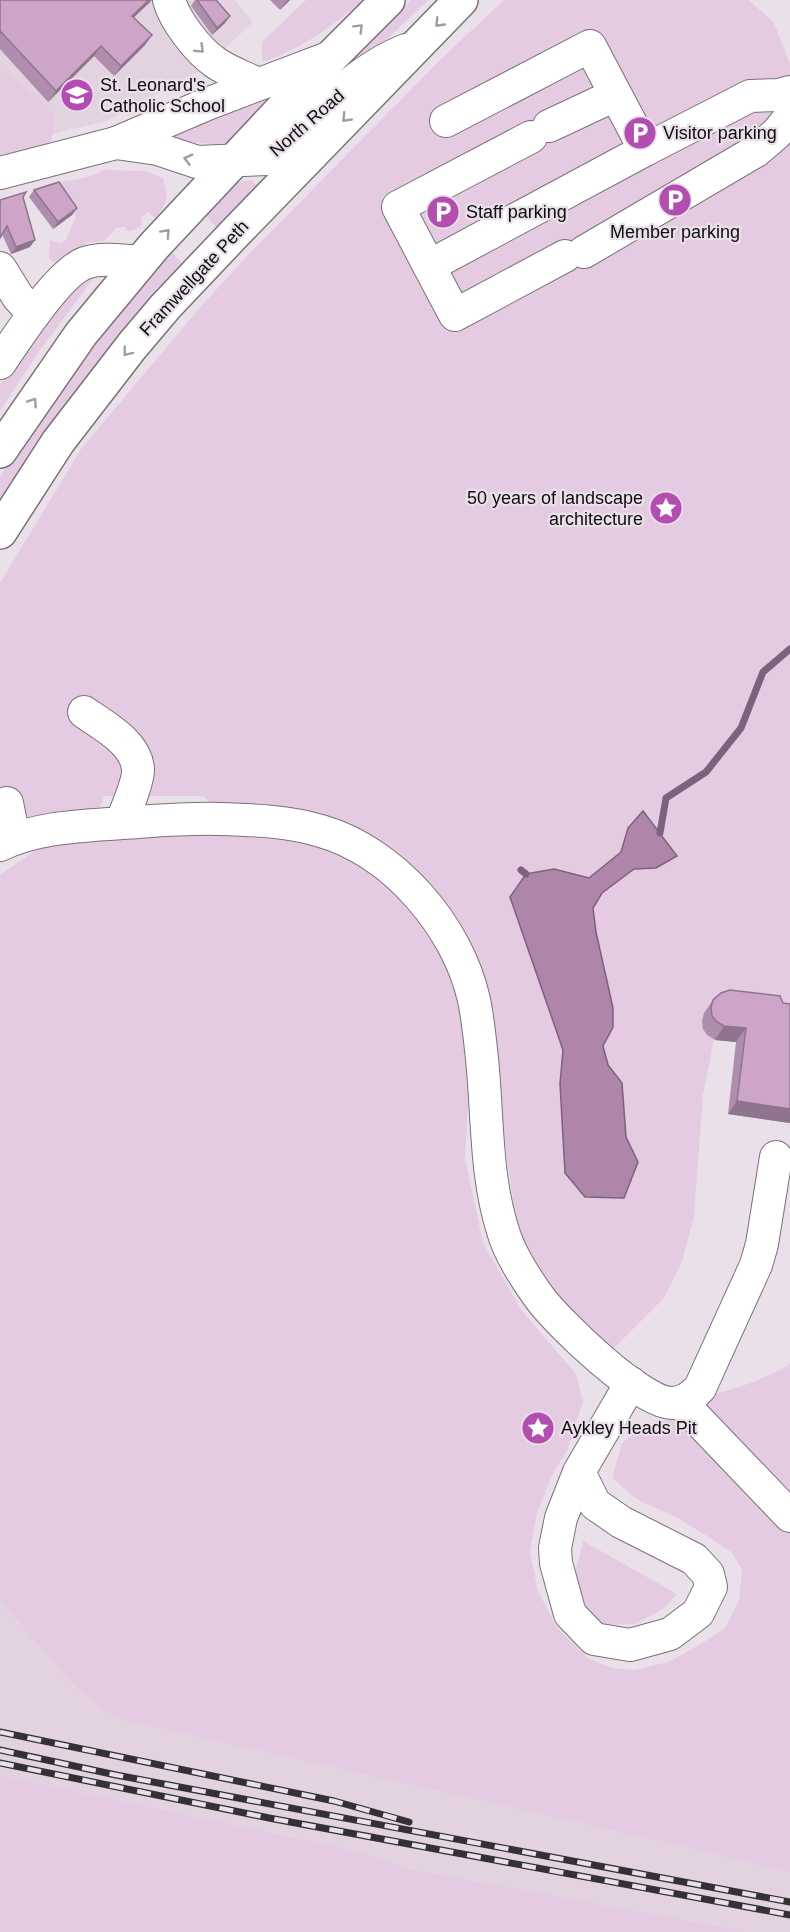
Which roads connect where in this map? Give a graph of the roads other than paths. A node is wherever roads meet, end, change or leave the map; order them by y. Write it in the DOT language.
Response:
graph roads {
  1 [pos="169,0"];
  2 [pos="388,0"];
  3 [pos="461,0"];
  4 [pos="417,46"];
  5 [pos="331,57"];
  6 [pos="258,84"];
  7 [pos="790,92"];
  8 [pos="615,95"];
  9 [pos="790,117"];
  10 [pos="446,121"];
  11 [pos="116,143"];
  12 [pos="645,150"];
  13 [pos="232,161"];
  14 [pos="0,173"];
  15 [pos="141,262"];
  16 [pos="429,266"];
  17 [pos="0,268"];
  18 [pos="34,314"];
  19 [pos="0,363"];
  20 [pos="0,451"];
  21 [pos="0,532"];
  22 [pos="84,712"];
  23 [pos="7,803"];
  24 [pos="122,823"];
  25 [pos="7,842"];
  26 [pos="776,1157"];
  27 [pos="630,1383"];
  28 [pos="681,1402"];
  29 [pos="579,1472"];
  30 [pos="790,1516"];
  1 -- 6 [label="street, one-way"];
  5 -- 2 [label="highway, one-way"];
  3 -- 4 [label="highway, Framwellgate Peth, one-way"];
  4 -- 13 [label="street, North Road"];
  4 -- 21 [label="highway, Framwellgate Peth, one-way"];
  5 -- 6 [label="street, North Road"];
  5 -- 13 [label="highway"];
  6 -- 11 [label="street, North Road"];
  7 -- 12 [label="street"];
  8 -- 10 [label="street"];
  8 -- 12 [label="street"];
  8 -- 16 [label="street"];
  9 -- 16 [label="street"];
  13 -- 11 [label="street, North Road, one-way"];
  11 -- 14 [label="street, North Road"];
  12 -- 16 [label="street"];
  15 -- 13 [label="highway, one-way"];
  15 -- 18 [label="street"];
  20 -- 15 [label="highway, one-way"];
  17 -- 18 [label="street"];
  18 -- 19 [label="street"];
  22 -- 24 [label="street"];
  23 -- 25 [label="street"];
  24 -- 25 [label="street"];
  24 -- 27 [label="street"];
  26 -- 28 [label="street"];
  27 -- 28 [label="street"];
  27 -- 29 [label="street"];
  28 -- 30 [label="street"];
  29 -- 29 [label="street"];
}
